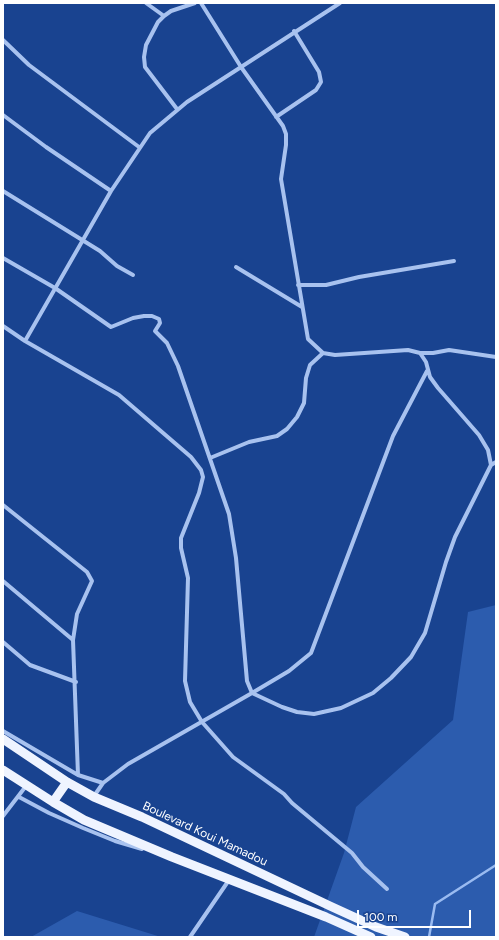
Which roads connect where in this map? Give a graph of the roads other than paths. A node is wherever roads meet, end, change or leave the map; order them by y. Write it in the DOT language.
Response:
graph roads {
  1 [pos="146,3"];
  2 [pos="194,3"];
  3 [pos="201,3"];
  4 [pos="340,3"];
  5 [pos="164,16"];
  6 [pos="294,32"];
  7 [pos="3,40"];
  8 [pos="241,67"];
  9 [pos="177,110"];
  10 [pos="3,115"];
  11 [pos="276,117"];
  12 [pos="139,147"];
  13 [pos="3,190"];
  14 [pos="111,191"];
  15 [pos="83,241"];
  16 [pos="3,258"];
  17 [pos="454,261"];
  18 [pos="236,267"];
  19 [pos="133,275"];
  20 [pos="298,285"];
  21 [pos="55,288"];
  22 [pos="302,307"];
  23 [pos="3,326"];
  24 [pos="25,341"];
  25 [pos="323,353"];
  26 [pos="420,353"];
  27 [pos="496,357"];
  28 [pos="427,371"];
  29 [pos="210,458"];
  30 [pos="496,462"];
  31 [pos="491,465"];
  32 [pos="3,505"];
  33 [pos="3,581"];
  34 [pos="74,640"];
  35 [pos="3,642"];
  36 [pos="76,682"];
  37 [pos="252,693"];
  38 [pos="202,722"];
  39 [pos="3,731"];
  40 [pos="3,739"];
  41 [pos="3,770"];
  42 [pos="78,775"];
  43 [pos="67,782"];
  44 [pos="104,783"];
  45 [pos="26,786"];
  46 [pos="19,797"];
  47 [pos="94,797"];
  48 [pos="53,802"];
  49 [pos="3,816"];
  50 [pos="172,857"];
  51 [pos="229,880"];
  52 [pos="387,888"];
  53 [pos="190,937"];
  54 [pos="371,937"];
  55 [pos="405,937"];
  1 -- 5 [label="street"];
  2 -- 5 [label="street"];
  3 -- 8 [label="street"];
  4 -- 6 [label="street"];
  5 -- 9 [label="street"];
  6 -- 8 [label="street"];
  6 -- 11 [label="street"];
  7 -- 12 [label="street"];
  8 -- 9 [label="street"];
  8 -- 11 [label="street"];
  9 -- 12 [label="street"];
  10 -- 14 [label="street"];
  11 -- 20 [label="street"];
  12 -- 14 [label="street"];
  13 -- 15 [label="street"];
  14 -- 15 [label="street"];
  15 -- 19 [label="street"];
  15 -- 21 [label="street"];
  16 -- 21 [label="street"];
  17 -- 20 [label="street"];
  18 -- 22 [label="street"];
  20 -- 22 [label="street"];
  21 -- 24 [label="street"];
  21 -- 29 [label="street"];
  22 -- 25 [label="street"];
  23 -- 24 [label="street"];
  24 -- 38 [label="street"];
  25 -- 26 [label="street"];
  25 -- 29 [label="street"];
  26 -- 27 [label="street"];
  26 -- 28 [label="street"];
  28 -- 31 [label="street"];
  28 -- 37 [label="street"];
  29 -- 37 [label="street"];
  30 -- 31 [label="street"];
  31 -- 37 [label="street"];
  32 -- 34 [label="street"];
  33 -- 34 [label="street"];
  34 -- 36 [label="street"];
  35 -- 36 [label="street"];
  36 -- 42 [label="street"];
  37 -- 38 [label="street"];
  38 -- 44 [label="street"];
  38 -- 52 [label="street"];
  39 -- 42 [label="street"];
  40 -- 43 [label="main road, Boulevard Koui Mamadou"];
  41 -- 45 [label="main road"];
  42 -- 44 [label="street"];
  43 -- 47 [label="main road, Boulevard Koui Mamadou"];
  43 -- 48 [label="main road"];
  44 -- 47 [label="street"];
  45 -- 46 [label="street"];
  45 -- 48 [label="main road"];
  46 -- 49 [label="street"];
  46 -- 50 [label="street"];
  47 -- 55 [label="main road, Boulevard Koui Mamadou"];
  48 -- 50 [label="main road"];
  50 -- 51 [label="main road"];
  51 -- 53 [label="street"];
  51 -- 54 [label="main road"];
}
